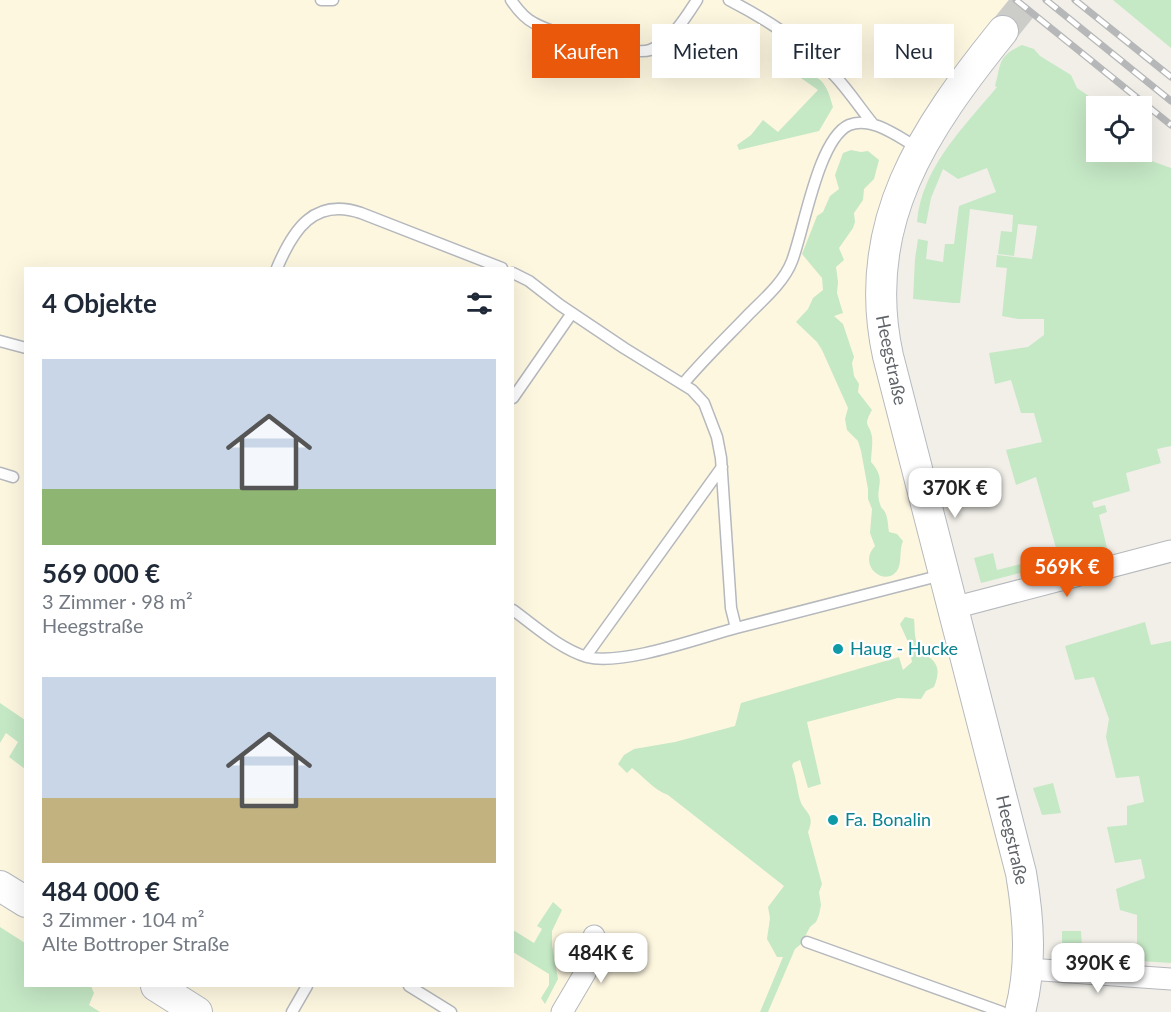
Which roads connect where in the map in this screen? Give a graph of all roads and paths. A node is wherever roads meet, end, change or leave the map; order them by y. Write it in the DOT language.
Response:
graph roads {
  1 [pos="321,0"];
  2 [pos="333,0"];
  3 [pos="511,0"];
  4 [pos="698,0"];
  5 [pos="729,0"];
  6 [pos="1003,31"];
  7 [pos="873,124"];
  8 [pos="921,149"];
  9 [pos="277,267"];
  10 [pos="499,267"];
  11 [pos="514,274"];
  12 [pos="572,313"];
  13 [pos="0,341"];
  14 [pos="24,347"];
  15 [pos="683,384"];
  16 [pos="514,397"];
  17 [pos="722,467"];
  18 [pos="0,473"];
  19 [pos="13,477"];
  20 [pos="1171,550"];
  21 [pos="945,575"];
  22 [pos="953,608"];
  23 [pos="514,611"];
  24 [pos="736,628"];
  25 [pos="586,656"];
  26 [pos="0,886"];
  27 [pos="24,901"];
  28 [pos="594,936"];
  29 [pos="807,942"];
  30 [pos="1028,969"];
  31 [pos="1171,979"];
  32 [pos="158,987"];
  33 [pos="306,987"];
  34 [pos="411,987"];
  35 [pos="197,1012"];
  36 [pos="292,1012"];
  37 [pos="451,1012"];
  38 [pos="562,1012"];
  39 [pos="1002,1012"];
  40 [pos="1020,1012"];
  1 -- 2 [label="lane"];
  3 -- 4 [label="lane"];
  5 -- 7 [label="lane"];
  6 -- 8 [label="street, Heegstraße"];
  7 -- 8 [label="lane"];
  7 -- 15 [label="lane"];
  8 -- 21 [label="street, Heegstraße"];
  9 -- 10 [label="lane"];
  11 -- 12 [label="lane"];
  12 -- 15 [label="lane"];
  12 -- 16 [label="lane"];
  13 -- 14 [label="lane"];
  15 -- 17 [label="lane"];
  17 -- 24 [label="lane"];
  17 -- 25 [label="lane"];
  18 -- 19 [label="lane"];
  20 -- 22 [label="street"];
  21 -- 22 [label="street, Heegstraße"];
  21 -- 24 [label="lane"];
  22 -- 30 [label="street, Heegstraße"];
  23 -- 25 [label="lane"];
  24 -- 25 [label="lane"];
  26 -- 27 [label="street"];
  28 -- 38 [label="street"];
  29 -- 39 [label="lane"];
  30 -- 31 [label="street"];
  30 -- 40 [label="street, Heegstraße"];
  32 -- 35 [label="street"];
  33 -- 36 [label="lane"];
  34 -- 37 [label="lane"];
}
